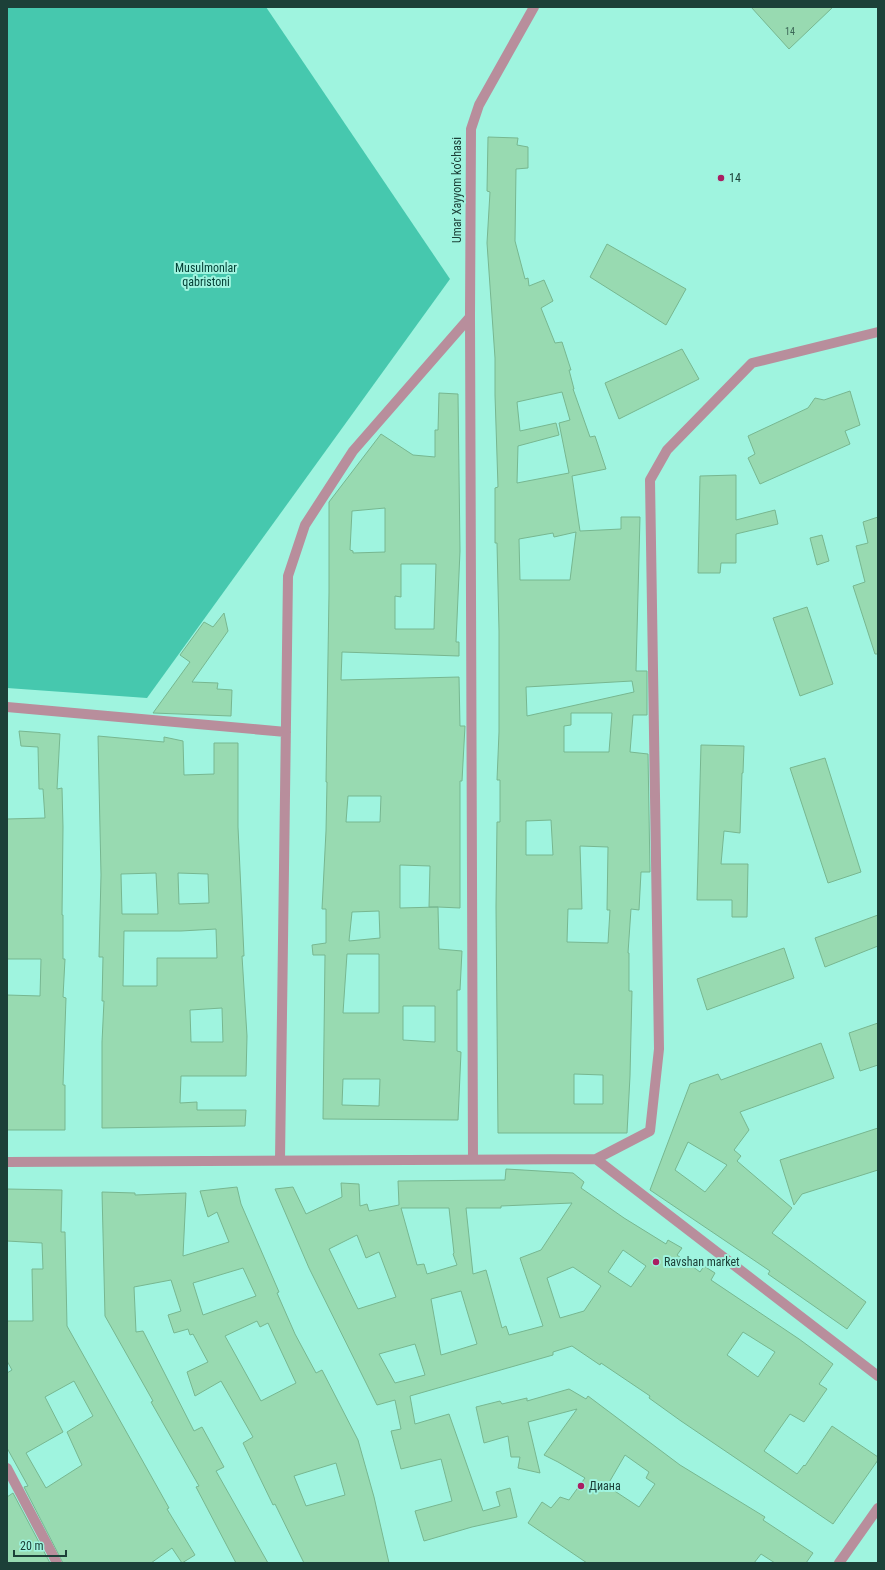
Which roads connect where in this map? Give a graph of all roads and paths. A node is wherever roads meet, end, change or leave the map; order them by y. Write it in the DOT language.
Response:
graph roads {
  1 [pos="534,7"];
  2 [pos="470,317"];
  3 [pos="878,332"];
  4 [pos="7,707"];
  5 [pos="286,732"];
  6 [pos="473,1159"];
  7 [pos="596,1159"];
  8 [pos="280,1160"];
  9 [pos="7,1162"];
  10 [pos="878,1376"];
  11 [pos="7,1468"];
  12 [pos="878,1508"];
  13 [pos="57,1563"];
  14 [pos="839,1563"];
  1 -- 2 [label="street, Umar Xayyom ko‘chasi"];
  2 -- 5 [label="street"];
  2 -- 6 [label="street, Umar Xayyom ko‘chasi"];
  3 -- 7 [label="street"];
  4 -- 5 [label="street"];
  5 -- 8 [label="street"];
  6 -- 7 [label="street"];
  6 -- 8 [label="street"];
  7 -- 10 [label="street"];
  8 -- 9 [label="street"];
  11 -- 13 [label="street"];
  12 -- 14 [label="street"];
}
